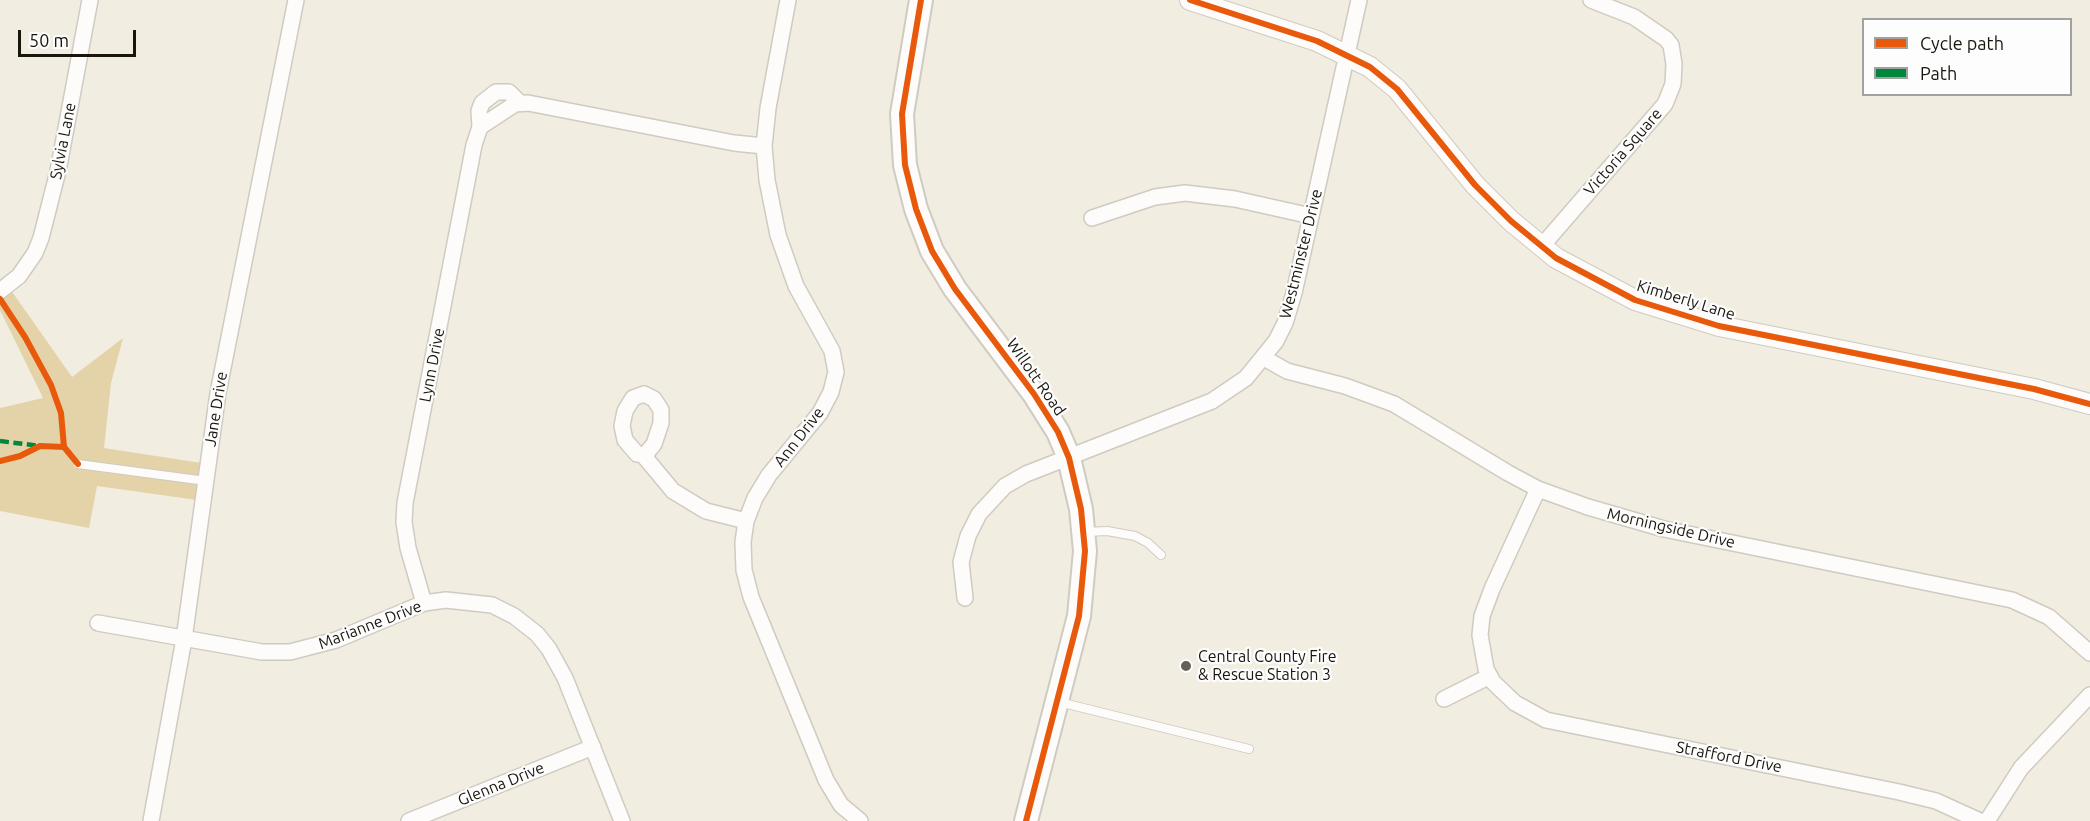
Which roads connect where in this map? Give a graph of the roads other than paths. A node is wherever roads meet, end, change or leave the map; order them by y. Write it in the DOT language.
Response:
graph roads {
  1 [pos="90,0"];
  2 [pos="296,0"];
  3 [pos="788,0"];
  4 [pos="921,0"];
  5 [pos="1190,0"];
  6 [pos="1359,0"];
  7 [pos="1591,0"];
  8 [pos="1347,54"];
  9 [pos="764,146"];
  10 [pos="1311,216"];
  11 [pos="1092,218"];
  12 [pos="1541,247"];
  13 [pos="0,291"];
  14 [pos="1264,358"];
  15 [pos="2090,404"];
  16 [pos="643,455"];
  17 [pos="1069,458"];
  18 [pos="78,464"];
  19 [pos="206,482"];
  20 [pos="1538,489"];
  21 [pos="746,521"];
  22 [pos="1083,532"];
  23 [pos="1161,555"];
  24 [pos="965,598"];
  25 [pos="424,603"];
  26 [pos="99,623"];
  27 [pos="184,639"];
  28 [pos="2090,653"];
  29 [pos="1490,676"];
  30 [pos="2090,695"];
  31 [pos="1444,699"];
  32 [pos="1057,701"];
  33 [pos="593,747"];
  34 [pos="1249,749"];
  35 [pos="151,821"];
  36 [pos="409,821"];
  37 [pos="622,821"];
  38 [pos="860,821"];
  39 [pos="1026,821"];
  40 [pos="1980,821"];
  41 [pos="1987,821"];
  1 -- 13 [label="street, Sylvia Lane"];
  2 -- 19 [label="street, Jane Drive"];
  3 -- 9 [label="street, Ann Drive"];
  4 -- 17 [label="main road, Willott Road"];
  5 -- 8 [label="street, Kimberly Lane"];
  6 -- 8 [label="street, Westminster Drive"];
  7 -- 12 [label="street, Victoria Square"];
  8 -- 10 [label="street, Westminster Drive"];
  8 -- 12 [label="street, Kimberly Lane"];
  9 -- 21 [label="street, Ann Drive"];
  9 -- 25 [label="street, Lynn Drive"];
  10 -- 11 [label="street"];
  10 -- 14 [label="street, Westminster Drive"];
  12 -- 15 [label="street, Kimberly Lane"];
  14 -- 17 [label="street, Westminster Drive"];
  14 -- 20 [label="street, Morningside Drive"];
  16 -- 21 [label="street"];
  17 -- 22 [label="main road, Willott Road"];
  17 -- 24 [label="street, Westminster Drive"];
  18 -- 19 [label="lane"];
  19 -- 27 [label="street, Jane Drive"];
  20 -- 28 [label="street, Morningside Drive"];
  20 -- 29 [label="street, Strafford Drive"];
  21 -- 38 [label="street, Ann Drive"];
  22 -- 23 [label="lane"];
  22 -- 32 [label="main road, Willott Road"];
  25 -- 27 [label="street, Marianne Drive"];
  25 -- 33 [label="street, Marianne Drive"];
  26 -- 27 [label="street, Marianne Drive"];
  27 -- 35 [label="street, Jane Drive"];
  29 -- 31 [label="street"];
  29 -- 40 [label="street, Strafford Drive"];
  30 -- 41 [label="street"];
  32 -- 34 [label="lane"];
  32 -- 39 [label="main road, Willott Road"];
  33 -- 36 [label="street, Glenna Drive"];
  33 -- 37 [label="street, Marianne Drive"];
}
